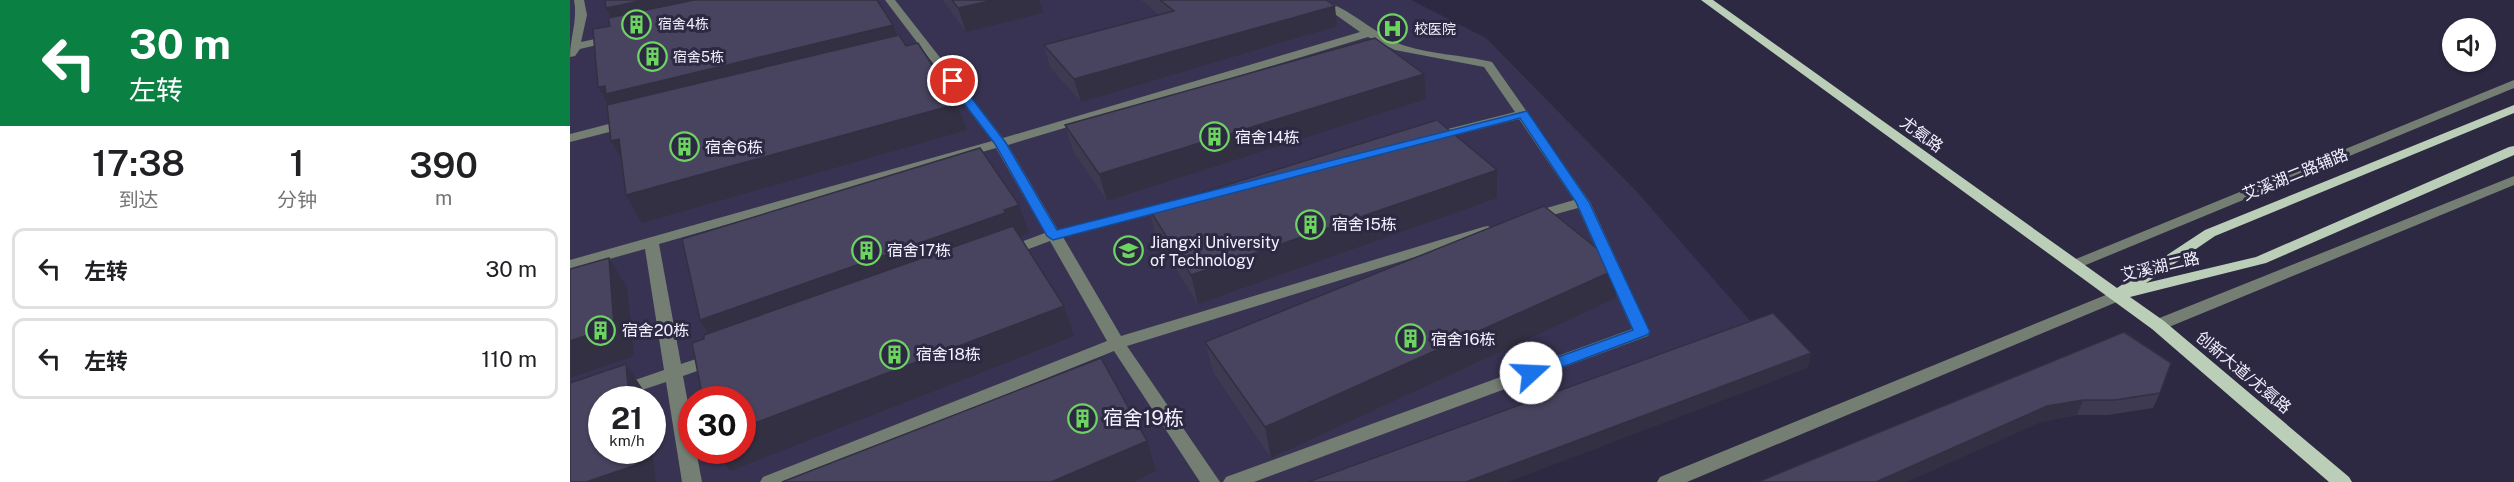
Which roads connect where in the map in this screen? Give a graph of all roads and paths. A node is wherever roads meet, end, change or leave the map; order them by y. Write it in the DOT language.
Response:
graph roads {
  1 [pos="579,0"];
  2 [pos="890,0"];
  3 [pos="1320,0"];
  4 [pos="1706,0"];
  5 [pos="1369,33"];
  6 [pos="621,37"];
  7 [pos="573,50"];
  8 [pos="2514,84"];
  9 [pos="2514,109"];
  10 [pos="1523,114"];
  11 [pos="639,120"];
  12 [pos="570,138"];
  13 [pos="1419,141"];
  14 [pos="1000,143"];
  15 [pos="2514,150"];
  16 [pos="2514,180"];
  17 [pos="1583,202"];
  18 [pos="1178,203"];
  19 [pos="1053,236"];
  20 [pos="651,241"];
  21 [pos="988,259"];
  22 [pos="2076,264"];
  23 [pos="570,265"];
  24 [pos="2118,295"];
  25 [pos="2158,325"];
  26 [pos="1117,343"];
  27 [pos="728,354"];
  28 [pos="674,374"];
  29 [pos="638,386"];
  30 [pos="692,482"];
  31 [pos="770,482"];
  32 [pos="1210,482"];
  33 [pos="1233,482"];
  34 [pos="1667,482"];
  35 [pos="2342,482"];
  1 -- 7 [label="street"];
  2 -- 14 [label="street"];
  3 -- 5 [label="street"];
  4 -- 22 [label="main road, 尤氨路"];
  5 -- 10 [label="street"];
  5 -- 14 [label="street"];
  6 -- 7 [label="street"];
  8 -- 22 [label="street, 艾溪湖二路辅路"];
  9 -- 24 [label="main road, 艾溪湖二路"];
  10 -- 13 [label="street"];
  10 -- 17 [label="street"];
  11 -- 12 [label="street"];
  14 -- 19 [label="street"];
  14 -- 20 [label="street"];
  15 -- 24 [label="main road, 艾溪湖二路"];
  16 -- 25 [label="street"];
  17 -- 26 [label="street"];
  17 -- 33 [label="street"];
  18 -- 19 [label="street"];
  19 -- 21 [label="street"];
  19 -- 26 [label="street"];
  20 -- 23 [label="street"];
  20 -- 28 [label="street"];
  22 -- 24 [label="main road, 尤氨路"];
  24 -- 25 [label="main road, 创新大道/尤氨路"];
  24 -- 34 [label="street"];
  25 -- 35 [label="main road, 创新大道/尤氨路"];
  26 -- 31 [label="street"];
  26 -- 32 [label="street"];
  27 -- 28 [label="street"];
  28 -- 29 [label="street"];
  28 -- 30 [label="street"];
}
